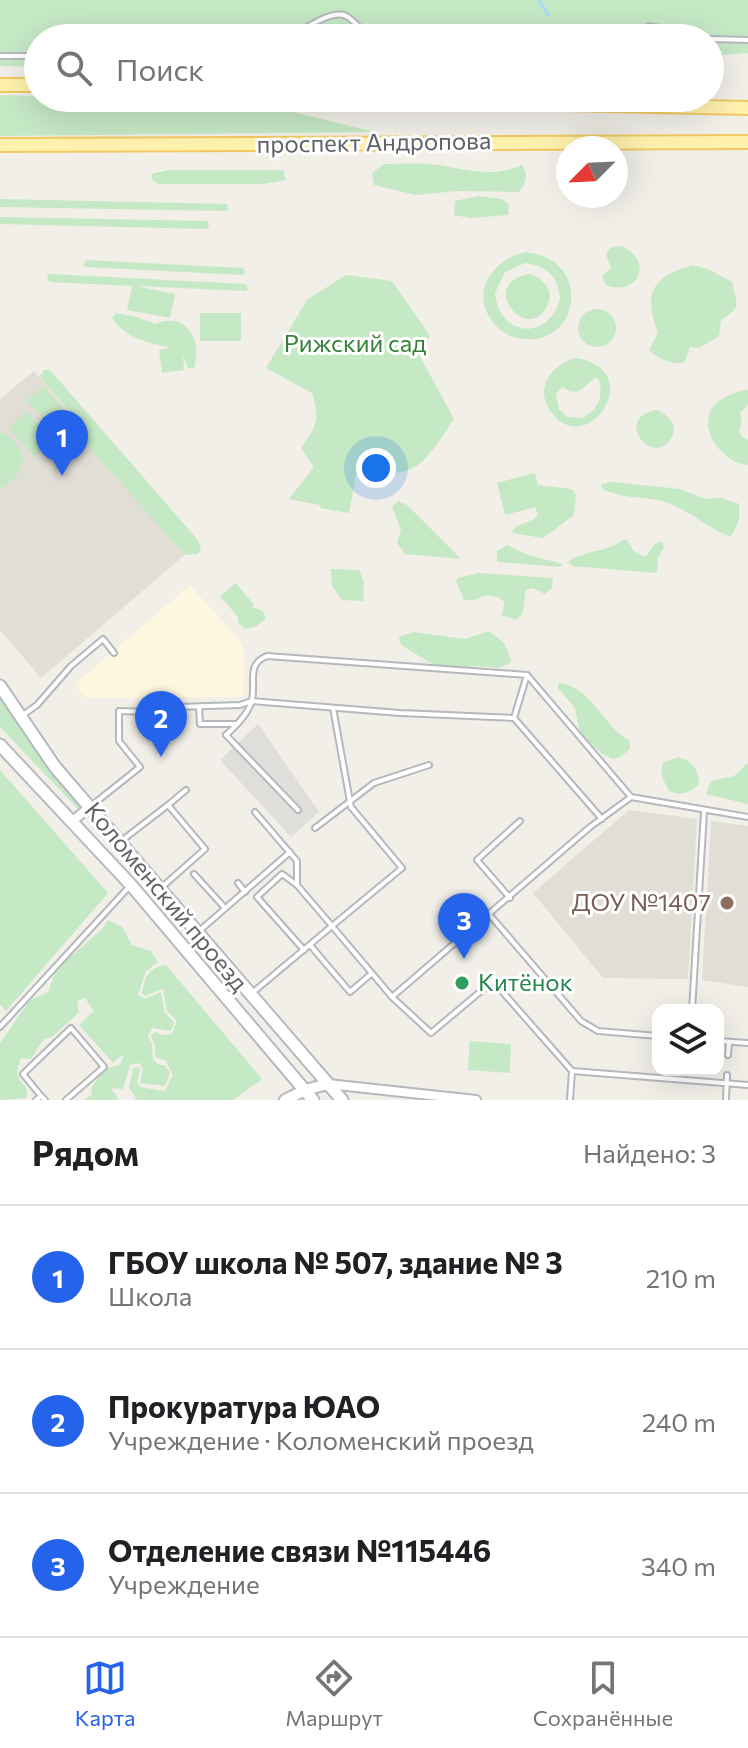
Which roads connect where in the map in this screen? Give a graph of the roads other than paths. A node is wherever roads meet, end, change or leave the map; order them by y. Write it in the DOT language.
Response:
graph roads {
  1 [pos="315,24"];
  2 [pos="355,24"];
  3 [pos="724,39"];
  4 [pos="748,40"];
  5 [pos="0,56"];
  6 [pos="24,56"];
  7 [pos="0,85"];
  8 [pos="24,85"];
  9 [pos="724,107"];
  10 [pos="748,108"];
  11 [pos="748,142"];
  12 [pos="0,145"];
  13 [pos="114,653"];
  14 [pos="527,675"];
  15 [pos="0,686"];
  16 [pos="252,701"];
  17 [pos="177,707"];
  18 [pos="199,707"];
  19 [pos="333,708"];
  20 [pos="153,712"];
  21 [pos="21,717"];
  22 [pos="514,718"];
  23 [pos="238,724"];
  24 [pos="0,745"];
  25 [pos="429,765"];
  26 [pos="186,790"];
  27 [pos="631,797"];
  28 [pos="349,801"];
  29 [pos="168,805"];
  30 [pos="89,807"];
  31 [pos="298,810"];
  32 [pos="255,812"];
  33 [pos="704,812"];
  34 [pos="748,817"];
  35 [pos="602,819"];
  36 [pos="73,821"];
  37 [pos="520,821"];
  38 [pos="315,828"];
  39 [pos="118,843"];
  40 [pos="290,852"];
  41 [pos="402,868"];
  42 [pos="410,869"];
  43 [pos="194,874"];
  44 [pos="238,883"];
  45 [pos="131,885"];
  46 [pos="297,885"];
  47 [pos="159,889"];
  48 [pos="245,892"];
  49 [pos="510,898"];
  50 [pos="225,908"];
  51 [pos="489,914"];
  52 [pos="332,926"];
  53 [pos="196,934"];
  54 [pos="310,945"];
  55 [pos="304,950"];
  56 [pos="371,973"];
  57 [pos="249,995"];
  58 [pos="392,997"];
  59 [pos="692,1004"];
  60 [pos="0,1027"];
  61 [pos="652,1036"];
  62 [pos="724,1042"];
  63 [pos="729,1042"];
  64 [pos="748,1043"];
  65 [pos="728,1055"];
  66 [pos="572,1071"];
  67 [pos="727,1075"];
  68 [pos="727,1082"];
  69 [pos="328,1084"];
  70 [pos="748,1085"];
  71 [pos="404,1092"];
  72 [pos="309,1095"];
  73 [pos="41,1099"];
  74 [pos="66,1100"];
  75 [pos="285,1100"];
  76 [pos="342,1100"];
  77 [pos="389,1100"];
  78 [pos="476,1100"];
  79 [pos="570,1100"];
  80 [pos="726,1100"];
  1 -- 2 [label="lane"];
  3 -- 4 [label="lane"];
  5 -- 6 [label="lane"];
  7 -- 8 [label="main road"];
  9 -- 10 [label="main road, проспект Андропова"];
  11 -- 12 [label="main road, проспект Андропова"];
  13 -- 21 [label="lane"];
  14 -- 16 [label="lane"];
  14 -- 22 [label="lane"];
  14 -- 27 [label="lane"];
  15 -- 21 [label="main road, Коломенский проезд"];
  16 -- 18 [label="lane"];
  16 -- 19 [label="lane"];
  16 -- 23 [label="lane"];
  17 -- 18 [label="lane"];
  18 -- 23 [label="lane"];
  19 -- 22 [label="lane"];
  19 -- 28 [label="lane"];
  20 -- 30 [label="lane"];
  21 -- 30 [label="main road, Коломенский проезд"];
  22 -- 35 [label="lane"];
  23 -- 31 [label="lane"];
  24 -- 36 [label="main road, Коломенский проезд"];
  25 -- 28 [label="lane"];
  26 -- 29 [label="lane"];
  27 -- 33 [label="lane"];
  27 -- 35 [label="lane"];
  28 -- 38 [label="lane"];
  28 -- 41 [label="lane"];
  29 -- 39 [label="lane"];
  29 -- 47 [label="lane"];
  30 -- 36 [label="street"];
  30 -- 39 [label="main road, Коломенский проезд"];
  32 -- 40 [label="lane"];
  33 -- 34 [label="lane"];
  33 -- 59 [label="lane"];
  35 -- 49 [label="lane"];
  36 -- 45 [label="main road, Коломенский проезд"];
  37 -- 49 [label="lane"];
  39 -- 47 [label="main road, Коломенский проезд"];
  40 -- 46 [label="lane"];
  40 -- 48 [label="lane"];
  41 -- 42 [label="lane"];
  41 -- 52 [label="lane"];
  43 -- 50 [label="lane"];
  44 -- 48 [label="lane"];
  45 -- 60 [label="lane"];
  45 -- 72 [label="main road, Коломенский проезд"];
  46 -- 52 [label="lane"];
  46 -- 55 [label="lane"];
  47 -- 53 [label="main road, Коломенский проезд"];
  48 -- 50 [label="lane"];
  49 -- 51 [label="lane"];
  50 -- 53 [label="lane"];
  51 -- 58 [label="lane"];
  51 -- 61 [label="lane"];
  52 -- 54 [label="lane"];
  52 -- 56 [label="lane"];
  53 -- 57 [label="main road, Коломенский проезд"];
  54 -- 55 [label="lane"];
  54 -- 56 [label="lane"];
  55 -- 57 [label="lane"];
  56 -- 58 [label="lane"];
  57 -- 69 [label="main road, Коломенский проезд"];
  58 -- 66 [label="lane"];
  62 -- 63 [label="lane"];
  63 -- 64 [label="lane"];
  63 -- 65 [label="lane"];
  66 -- 68 [label="lane"];
  66 -- 79 [label="lane"];
  67 -- 68 [label="lane"];
  68 -- 70 [label="lane"];
  68 -- 80 [label="lane"];
  69 -- 71 [label="street"];
  69 -- 72 [label="street"];
  69 -- 76 [label="main road, Коломенский проезд"];
  71 -- 77 [label="lane"];
  71 -- 78 [label="street"];
  72 -- 75 [label="street"];
  73 -- 74 [label="lane"];
}
